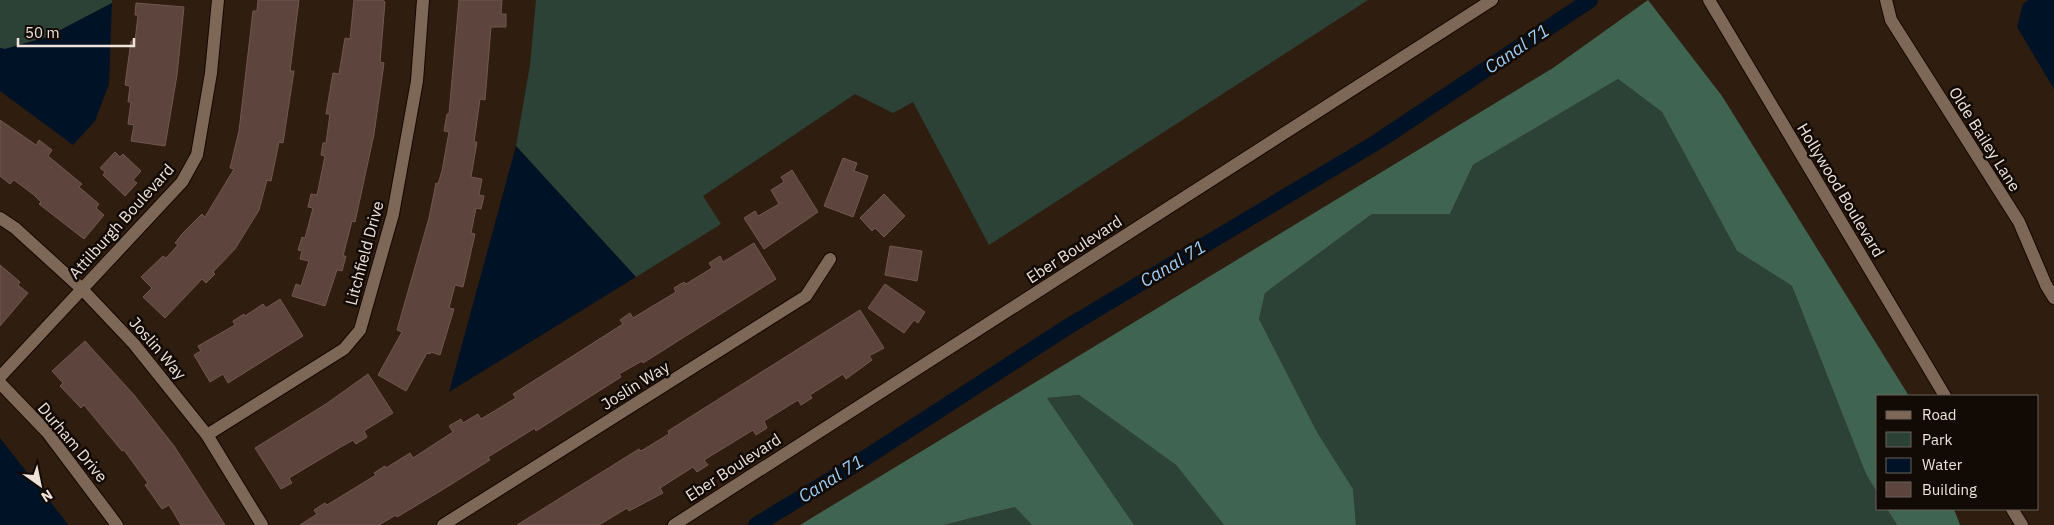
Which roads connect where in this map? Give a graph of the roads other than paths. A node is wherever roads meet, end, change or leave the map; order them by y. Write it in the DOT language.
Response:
graph roads {
  1 [pos="218,0"];
  2 [pos="423,0"];
  3 [pos="1492,0"];
  4 [pos="1709,0"];
  5 [pos="1886,0"];
  6 [pos="0,218"];
  7 [pos="830,259"];
  8 [pos="82,288"];
  9 [pos="2054,298"];
  10 [pos="0,377"];
  11 [pos="0,383"];
  12 [pos="1944,395"];
  13 [pos="208,435"];
  14 [pos="2013,510"];
  15 [pos="117,525"];
  16 [pos="262,525"];
  17 [pos="443,525"];
  18 [pos="674,525"];
  19 [pos="2022,525"];
  1 -- 8 [label="street, Attilburgh Boulevard"];
  2 -- 13 [label="street, Litchfield Drive"];
  3 -- 18 [label="street, Eber Boulevard"];
  4 -- 12 [label="street, Hollywood Boulevard"];
  5 -- 9 [label="street, Olde Bailey Lane"];
  6 -- 8 [label="street, Joslin Way"];
  7 -- 17 [label="street, Joslin Way"];
  8 -- 10 [label="street, Attilburgh Boulevard"];
  8 -- 13 [label="street, Joslin Way"];
  11 -- 15 [label="street, Durham Drive"];
  13 -- 16 [label="street, Joslin Way"];
  14 -- 19 [label="street"];
}
